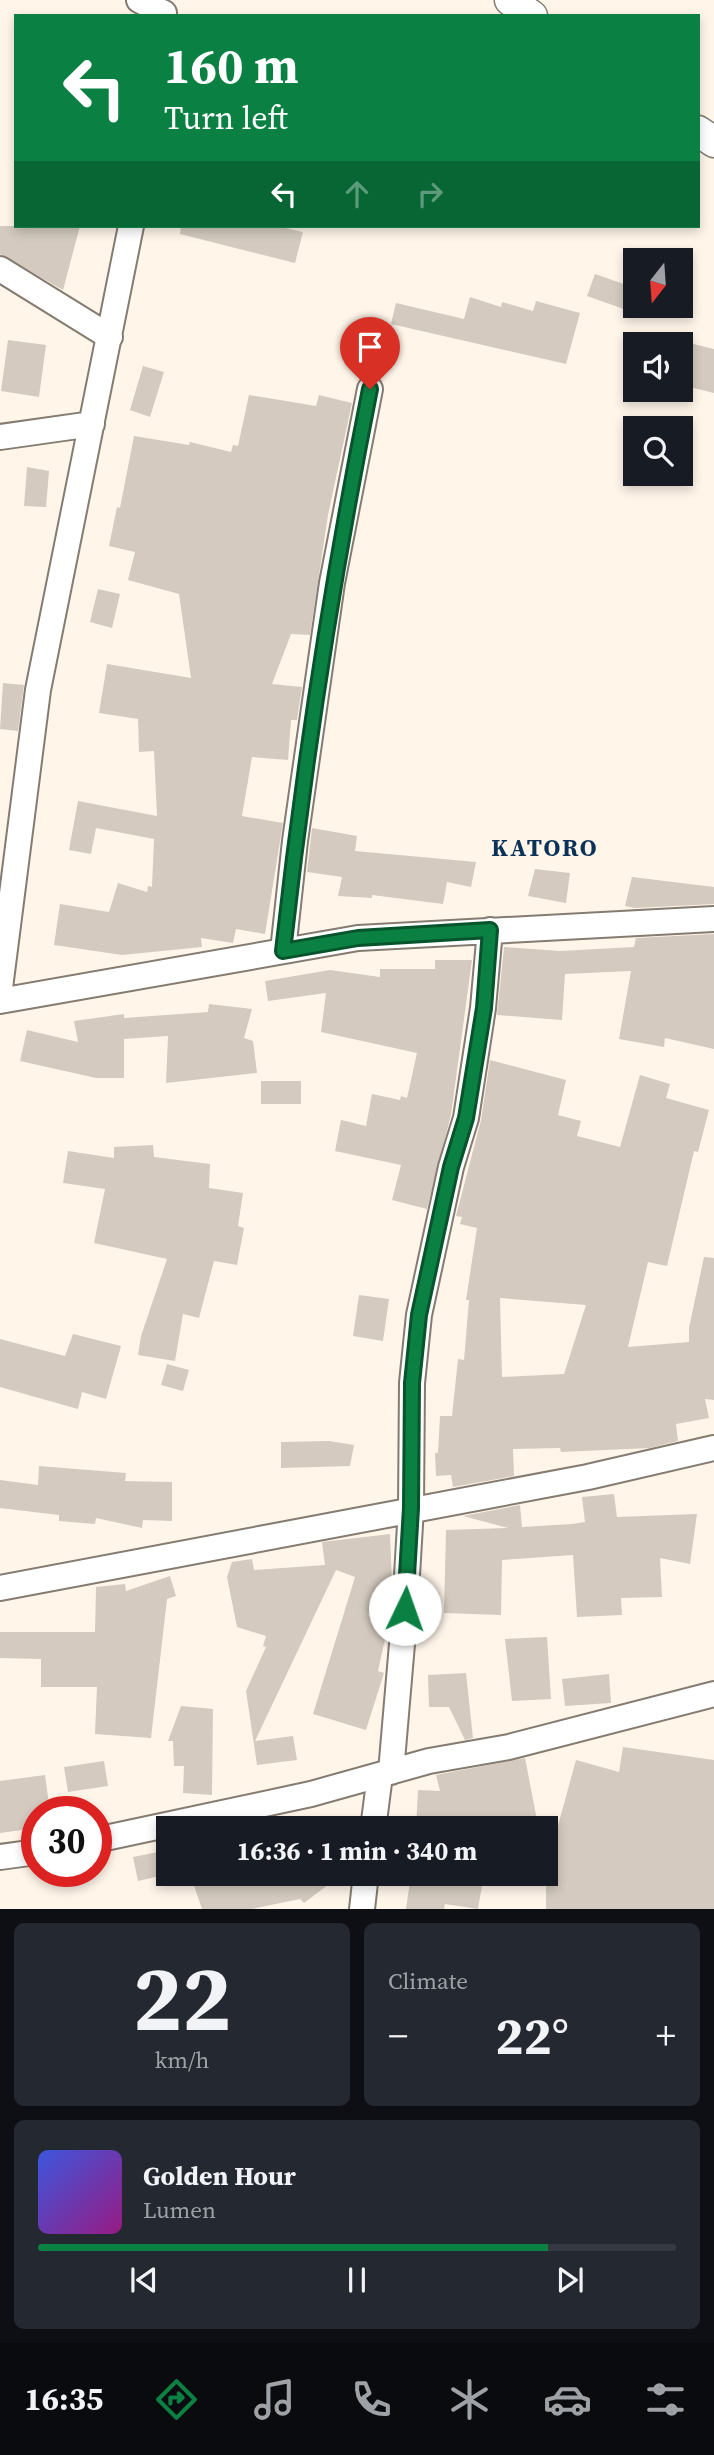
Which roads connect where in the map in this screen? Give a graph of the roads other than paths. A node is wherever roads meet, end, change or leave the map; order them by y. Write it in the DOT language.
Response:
graph roads {
  1 [pos="139,0"];
  2 [pos="510,0"];
  3 [pos="165,10"];
  4 [pos="530,14"];
  5 [pos="131,228"];
  6 [pos="0,269"];
  7 [pos="110,337"];
  8 [pos="370,389"];
  9 [pos="92,424"];
  10 [pos="0,438"];
  11 [pos="714,919"];
  12 [pos="490,930"];
  13 [pos="283,951"];
  14 [pos="0,988"];
  15 [pos="0,1001"];
  16 [pos="714,1448"];
  17 [pos="411,1508"];
  18 [pos="0,1588"];
  19 [pos="714,1694"];
  20 [pos="385,1773"];
  21 [pos="376,1816"];
  22 [pos="112,1837"];
  23 [pos="21,1854"];
  24 [pos="0,1857"];
  25 [pos="365,1886"];
  26 [pos="362,1909"];
  1 -- 3 [label="street"];
  2 -- 4 [label="street"];
  5 -- 7 [label="street"];
  6 -- 7 [label="street"];
  7 -- 9 [label="street"];
  8 -- 13 [label="street"];
  9 -- 10 [label="street"];
  9 -- 14 [label="street"];
  11 -- 12 [label="street"];
  12 -- 13 [label="street"];
  12 -- 17 [label="street"];
  13 -- 15 [label="street"];
  16 -- 17 [label="street"];
  17 -- 18 [label="street"];
  17 -- 20 [label="street"];
  19 -- 20 [label="street"];
  20 -- 21 [label="street"];
  20 -- 22 [label="street"];
  23 -- 24 [label="street"];
  25 -- 26 [label="street"];
}
